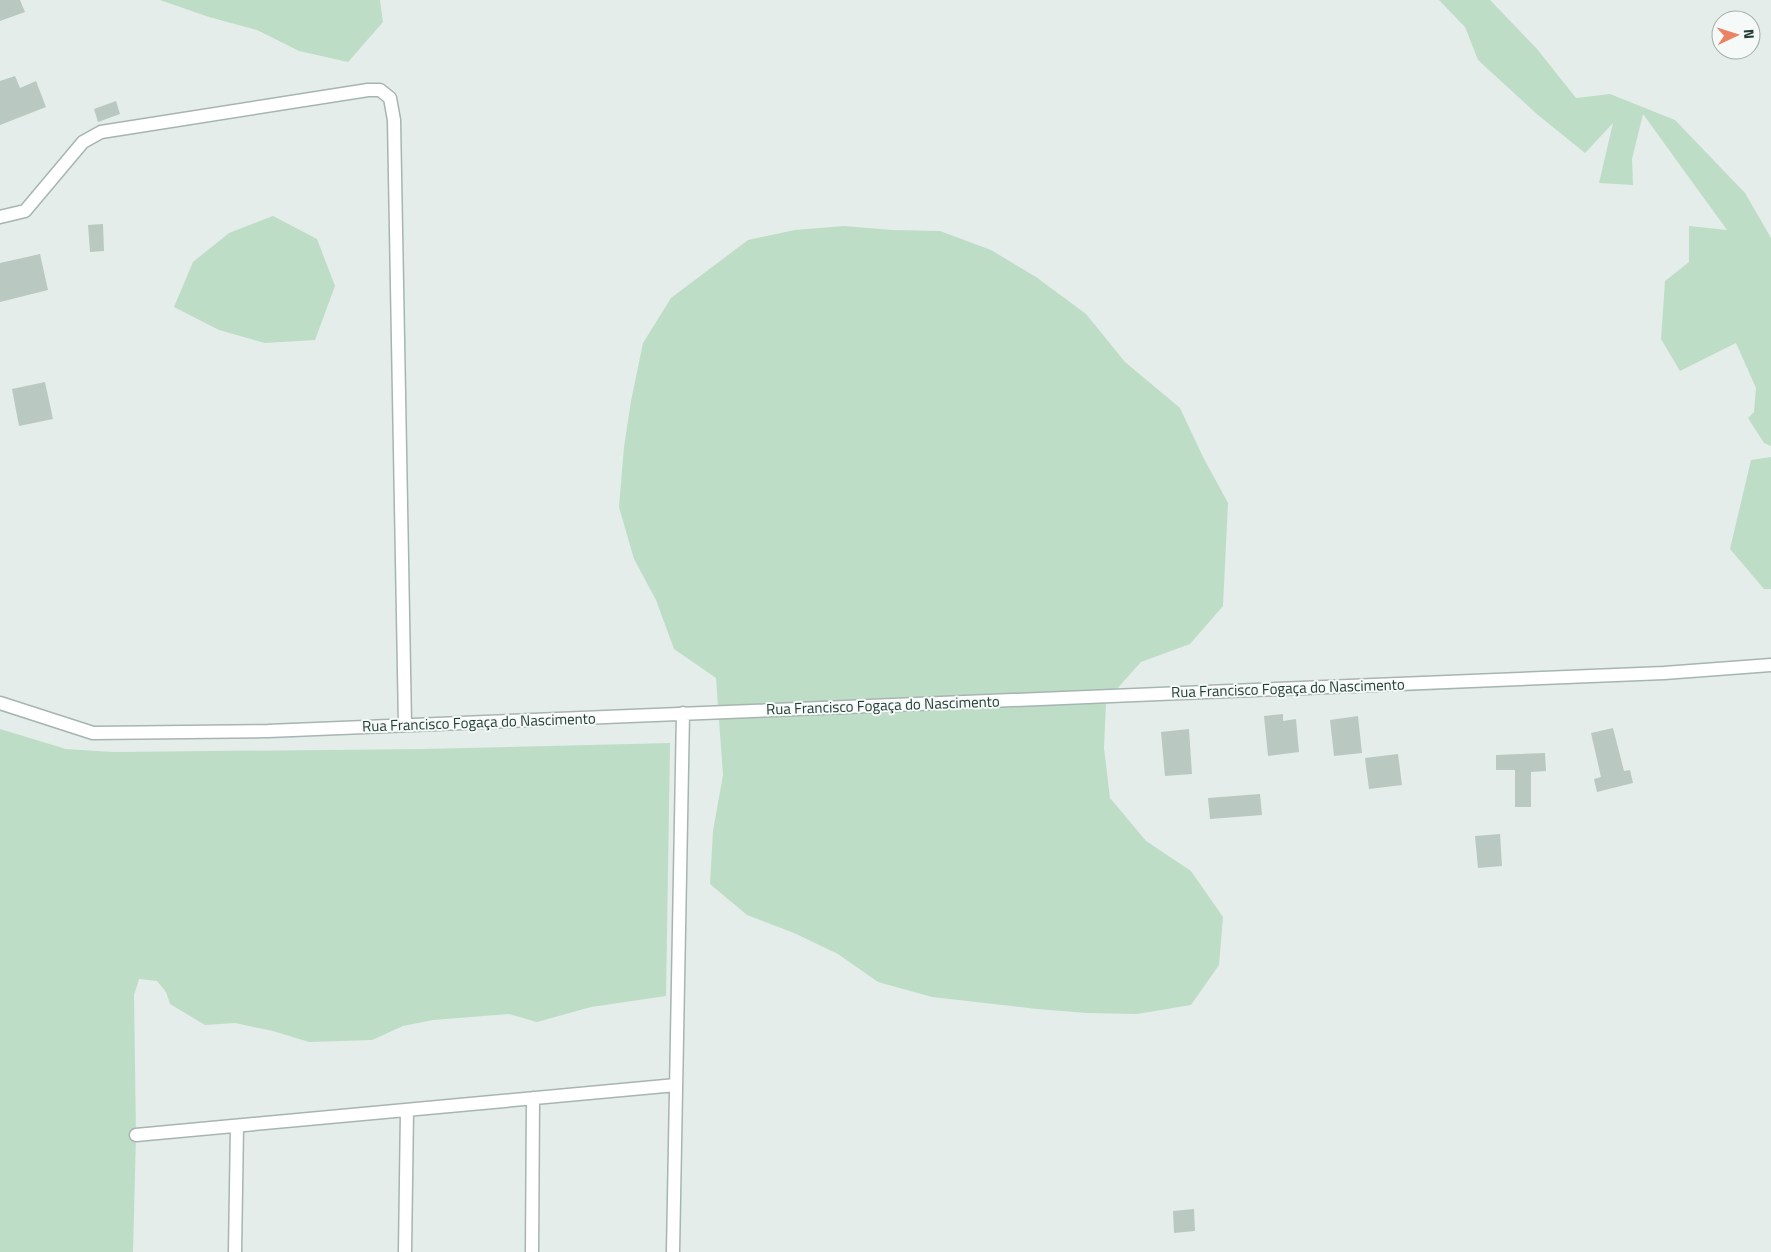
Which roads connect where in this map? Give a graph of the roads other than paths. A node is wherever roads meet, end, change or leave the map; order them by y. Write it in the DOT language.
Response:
graph roads {
  1 [pos="0,217"];
  2 [pos="1771,665"];
  3 [pos="0,703"];
  4 [pos="683,713"];
  5 [pos="405,725"];
  6 [pos="676,1085"];
  7 [pos="533,1098"];
  8 [pos="407,1110"];
  9 [pos="237,1126"];
  10 [pos="136,1135"];
  11 [pos="235,1252"];
  12 [pos="405,1252"];
  13 [pos="532,1252"];
  14 [pos="673,1252"];
  1 -- 5 [label="street"];
  2 -- 4 [label="street, Rua Francisco Fogaça do Nascimento"];
  3 -- 5 [label="street, Rua Francisco Fogaça do Nascimento"];
  4 -- 5 [label="street, Rua Francisco Fogaça do Nascimento"];
  4 -- 6 [label="street"];
  6 -- 7 [label="street"];
  6 -- 14 [label="street"];
  7 -- 8 [label="street"];
  7 -- 13 [label="street"];
  8 -- 9 [label="street"];
  8 -- 12 [label="street"];
  9 -- 10 [label="street"];
  9 -- 11 [label="street"];
}
